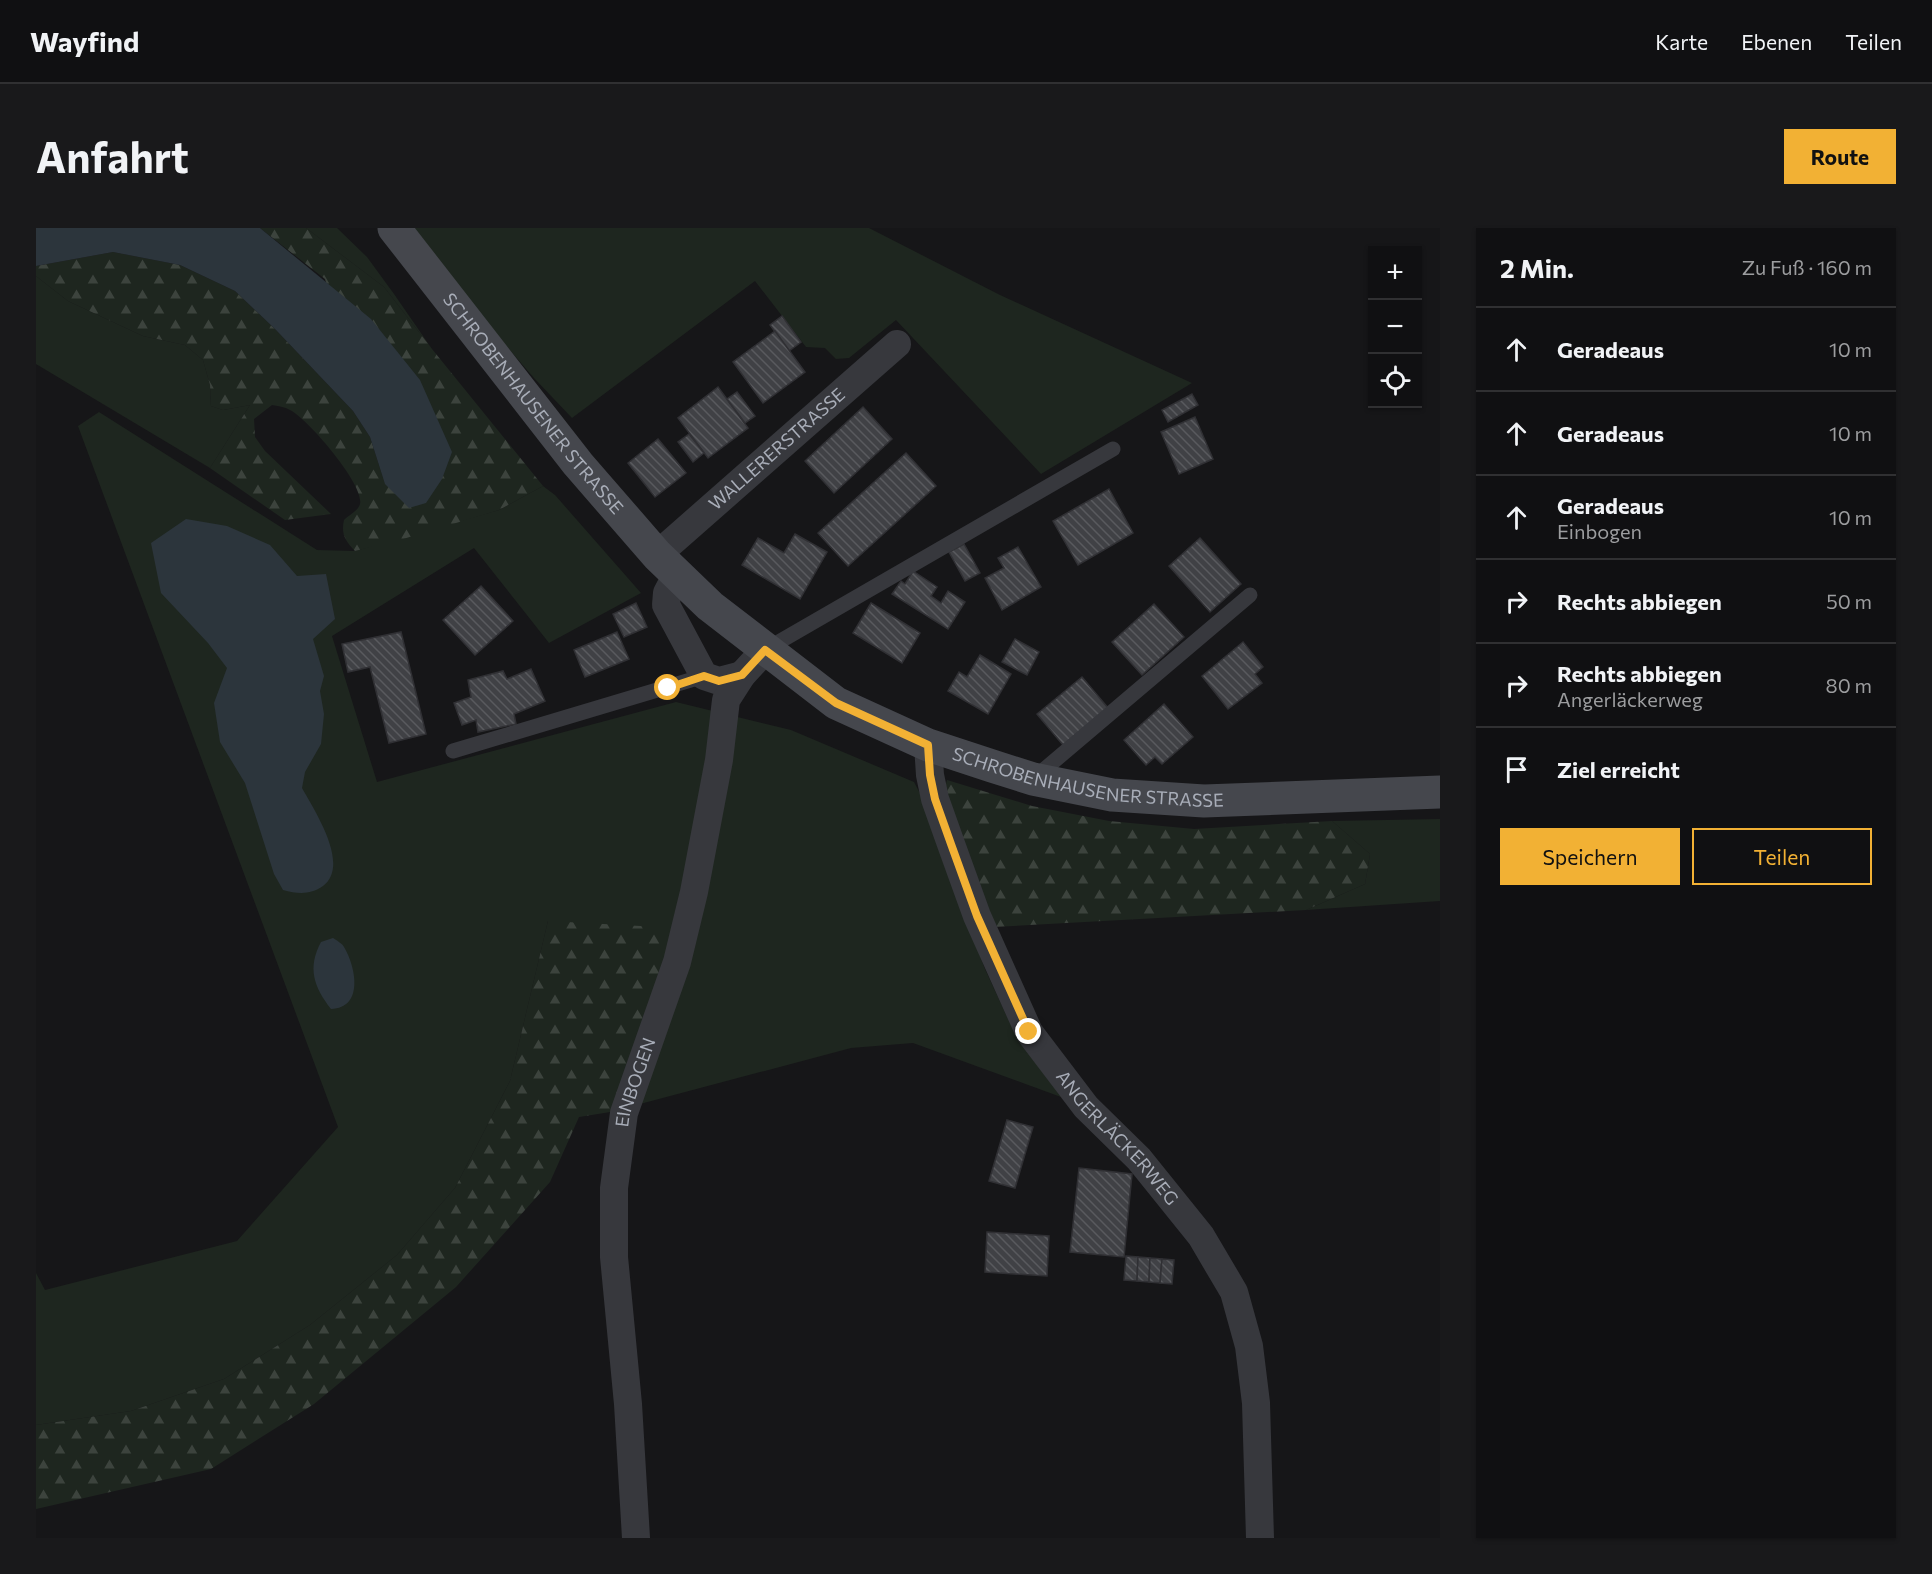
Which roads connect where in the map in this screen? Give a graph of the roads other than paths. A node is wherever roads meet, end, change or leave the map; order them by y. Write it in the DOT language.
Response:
graph roads {
  1 [pos="394,228"];
  2 [pos="897,344"];
  3 [pos="1113,450"];
  4 [pos="667,565"];
  5 [pos="1250,595"];
  6 [pos="765,650"];
  7 [pos="742,675"];
  8 [pos="704,676"];
  9 [pos="928,745"];
  10 [pos="453,751"];
  11 [pos="1033,779"];
  12 [pos="1440,792"];
  13 [pos="636,1538"];
  14 [pos="1260,1538"];
  1 -- 4 [label="street, SCHROBENHAUSENER STRASSE"];
  2 -- 4 [label="street, WALLERERSTRASSE"];
  3 -- 6 [label="lane"];
  4 -- 6 [label="street, SCHROBENHAUSENER STRASSE"];
  4 -- 8 [label="street"];
  5 -- 11 [label="lane"];
  6 -- 7 [label="street, EINBOGEN"];
  6 -- 9 [label="street, SCHROBENHAUSENER STRASSE"];
  7 -- 8 [label="street"];
  7 -- 13 [label="street, EINBOGEN"];
  8 -- 10 [label="lane"];
  9 -- 11 [label="street, SCHROBENHAUSENER STRASSE"];
  9 -- 14 [label="street, ANGERLÄCKERWEG"];
  11 -- 12 [label="street, SCHROBENHAUSENER STRASSE"];
}
